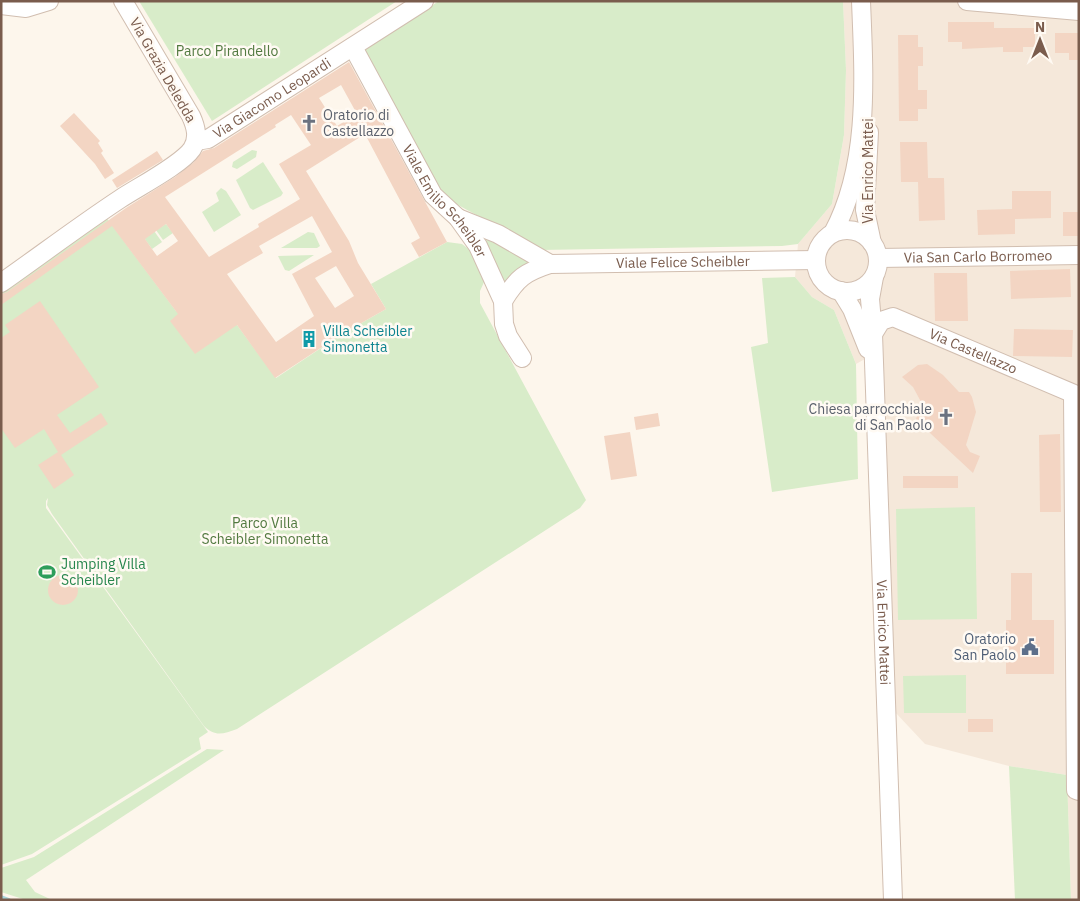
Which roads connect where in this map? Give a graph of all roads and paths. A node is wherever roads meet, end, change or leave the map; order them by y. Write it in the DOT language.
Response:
graph roads {
  1 [pos="49,1"];
  2 [pos="123,1"];
  3 [pos="424,1"];
  4 [pos="861,1"];
  5 [pos="967,1"];
  6 [pos="1,5"];
  7 [pos="1079,11"];
  8 [pos="353,47"];
  9 [pos="865,100"];
  10 [pos="196,141"];
  11 [pos="458,218"];
  12 [pos="833,233"];
  13 [pos="875,250"];
  14 [pos="1079,255"];
  15 [pos="816,260"];
  16 [pos="550,264"];
  17 [pos="874,277"];
  18 [pos="1,284"];
  19 [pos="841,291"];
  20 [pos="503,301"];
  21 [pos="873,334"];
  22 [pos="522,358"];
  23 [pos="874,365"];
  24 [pos="1076,396"];
  25 [pos="1077,791"];
  26 [pos="893,900"];
  1 -- 6 [label="street"];
  2 -- 10 [label="street, Via Grazia Deledda"];
  3 -- 8 [label="street, Via Giacomo Leopardi"];
  4 -- 9 [label="street, Via Enrico Mattei"];
  5 -- 7 [label="street"];
  8 -- 10 [label="street, Via Giacomo Leopardi"];
  8 -- 11 [label="street, Viale Emilio Scheibler"];
  9 -- 12 [label="street, Via Enrico Mattei"];
  9 -- 13 [label="street, Via Enrico Mattei"];
  10 -- 18 [label="street, Via Giacomo Leopardi"];
  11 -- 16 [label="street"];
  11 -- 20 [label="street, Viale Emilio Scheibler"];
  12 -- 13 [label="street"];
  12 -- 15 [label="street"];
  13 -- 14 [label="street, Via San Carlo Borromeo"];
  13 -- 17 [label="street"];
  15 -- 16 [label="street, Viale Felice Scheibler"];
  15 -- 19 [label="street"];
  16 -- 20 [label="street, Viale Felice Scheibler"];
  17 -- 19 [label="street"];
  17 -- 21 [label="street, Via Enrico Mattei"];
  19 -- 23 [label="street, Via Enrico Mattei"];
  20 -- 22 [label="street, Viale Emilio Scheibler"];
  21 -- 23 [label="street, Via Enrico Mattei"];
  21 -- 24 [label="street, Via Castellazzo"];
  23 -- 26 [label="street, Via Enrico Mattei"];
  24 -- 25 [label="street"];
}
